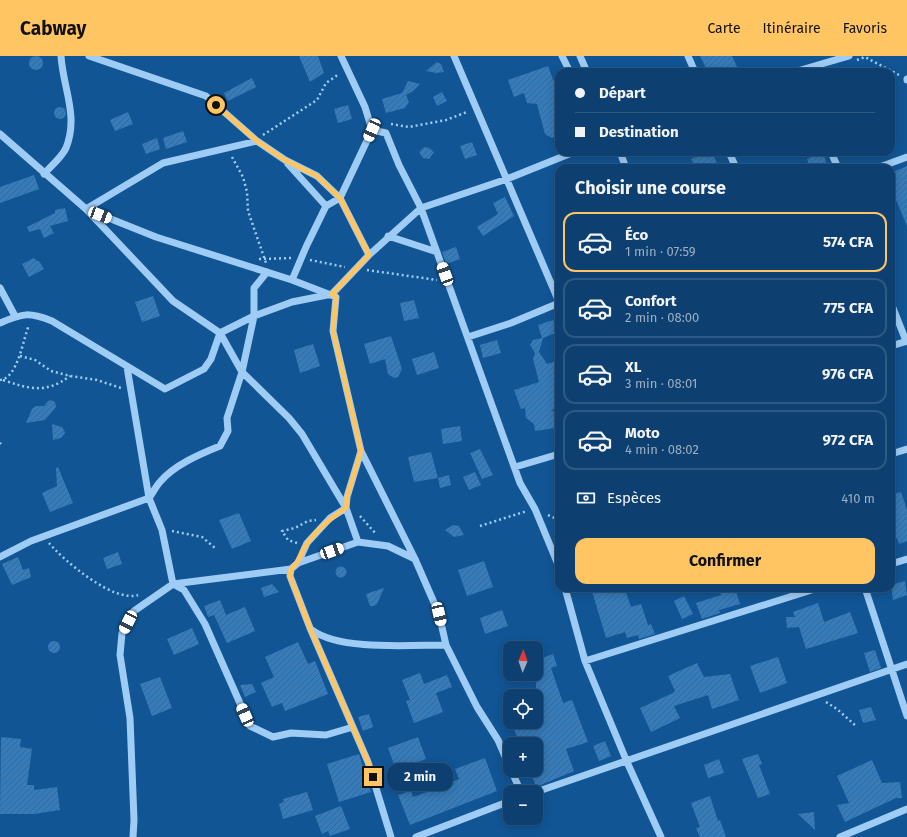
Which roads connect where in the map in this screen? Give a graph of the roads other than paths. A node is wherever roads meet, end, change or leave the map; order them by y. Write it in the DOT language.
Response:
graph roads {
  1 [pos="60,56"];
  2 [pos="89,56"];
  3 [pos="341,56"];
  4 [pos="454,56"];
  5 [pos="562,56"];
  6 [pos="580,56"];
  7 [pos="688,56"];
  8 [pos="850,59"];
  9 [pos="568,68"];
  10 [pos="585,68"];
  11 [pos="693,68"];
  12 [pos="811,68"];
  13 [pos="372,130"];
  14 [pos="0,134"];
  15 [pos="257,140"];
  16 [pos="564,156"];
  17 [pos="907,157"];
  18 [pos="285,160"];
  19 [pos="888,164"];
  20 [pos="44,174"];
  21 [pos="507,179"];
  22 [pos="340,198"];
  23 [pos="326,206"];
  24 [pos="421,208"];
  25 [pos="86,209"];
  26 [pos="388,236"];
  27 [pos="437,252"];
  28 [pos="369,255"];
  29 [pos="267,272"];
  30 [pos="292,280"];
  31 [pos="0,288"];
  32 [pos="555,293"];
  33 [pos="332,294"];
  34 [pos="555,304"];
  35 [pos="895,313"];
  36 [pos="15,316"];
  37 [pos="254,316"];
  38 [pos="0,324"];
  39 [pos="220,333"];
  40 [pos="468,337"];
  41 [pos="906,341"];
  42 [pos="895,345"];
  43 [pos="127,367"];
  44 [pos="242,372"];
  45 [pos="907,449"];
  46 [pos="361,451"];
  47 [pos="895,453"];
  48 [pos="555,455"];
  49 [pos="515,468"];
  50 [pos="149,498"];
  51 [pos="346,508"];
  52 [pos="358,542"];
  53 [pos="0,557"];
  54 [pos="555,558"];
  55 [pos="415,559"];
  56 [pos="907,559"];
  57 [pos="298,563"];
  58 [pos="895,563"];
  59 [pos="291,569"];
  60 [pos="173,584"];
  61 [pos="566,592"];
  62 [pos="805,592"];
  63 [pos="866,592"];
  64 [pos="310,628"];
  65 [pos="446,645"];
  66 [pos="585,661"];
  67 [pos="907,664"];
  68 [pos="891,670"];
  69 [pos="907,716"];
  70 [pos="353,727"];
  71 [pos="503,751"];
  72 [pos="627,762"];
  73 [pos="543,790"];
  74 [pos="503,804"];
  75 [pos="907,809"];
  76 [pos="133,837"];
  77 [pos="391,837"];
  78 [pos="416,837"];
  79 [pos="661,837"];
  80 [pos="840,837"];
  1 -- 20 [label="street"];
  2 -- 15 [label="street"];
  3 -- 13 [label="street"];
  4 -- 21 [label="street"];
  5 -- 9 [label="street"];
  6 -- 10 [label="street"];
  7 -- 11 [label="street"];
  8 -- 12 [label="street"];
  13 -- 22 [label="street"];
  13 -- 24 [label="street"];
  14 -- 20 [label="street"];
  15 -- 18 [label="street"];
  15 -- 25 [label="street"];
  16 -- 21 [label="street"];
  17 -- 19 [label="street"];
  18 -- 22 [label="street"];
  18 -- 23 [label="street"];
  20 -- 25 [label="street"];
  21 -- 24 [label="street"];
  21 -- 32 [label="street"];
  22 -- 23 [label="street"];
  22 -- 28 [label="street"];
  23 -- 30 [label="street"];
  24 -- 26 [label="street"];
  24 -- 27 [label="street"];
  25 -- 29 [label="street"];
  25 -- 39 [label="street"];
  26 -- 27 [label="street"];
  26 -- 28 [label="street"];
  27 -- 40 [label="street"];
  28 -- 33 [label="street"];
  29 -- 30 [label="street"];
  29 -- 37 [label="street"];
  30 -- 33 [label="street"];
  31 -- 36 [label="street"];
  33 -- 37 [label="street"];
  33 -- 46 [label="street"];
  34 -- 40 [label="street"];
  35 -- 41 [label="street"];
  36 -- 38 [label="street"];
  36 -- 43 [label="street"];
  37 -- 39 [label="street"];
  37 -- 44 [label="street"];
  39 -- 43 [label="street"];
  39 -- 44 [label="street"];
  40 -- 49 [label="street"];
  41 -- 42 [label="street"];
  43 -- 50 [label="street"];
  44 -- 50 [label="street"];
  44 -- 51 [label="street"];
  45 -- 47 [label="street"];
  46 -- 51 [label="street"];
  46 -- 55 [label="street"];
  48 -- 49 [label="street"];
  49 -- 54 [label="street"];
  50 -- 53 [label="street"];
  50 -- 60 [label="street"];
  51 -- 52 [label="street"];
  51 -- 57 [label="street"];
  52 -- 55 [label="street"];
  52 -- 57 [label="street"];
  55 -- 65 [label="street"];
  56 -- 58 [label="street"];
  57 -- 59 [label="street"];
  59 -- 60 [label="street"];
  59 -- 64 [label="street"];
  60 -- 70 [label="street"];
  60 -- 76 [label="street"];
  61 -- 66 [label="street"];
  62 -- 66 [label="street"];
  63 -- 68 [label="street"];
  64 -- 65 [label="street"];
  64 -- 70 [label="street"];
  65 -- 71 [label="street"];
  66 -- 72 [label="street"];
  67 -- 68 [label="street"];
  68 -- 69 [label="street"];
  68 -- 72 [label="street"];
  70 -- 77 [label="street"];
  72 -- 73 [label="street"];
  72 -- 79 [label="street"];
  74 -- 78 [label="street"];
  75 -- 80 [label="street"];
}
